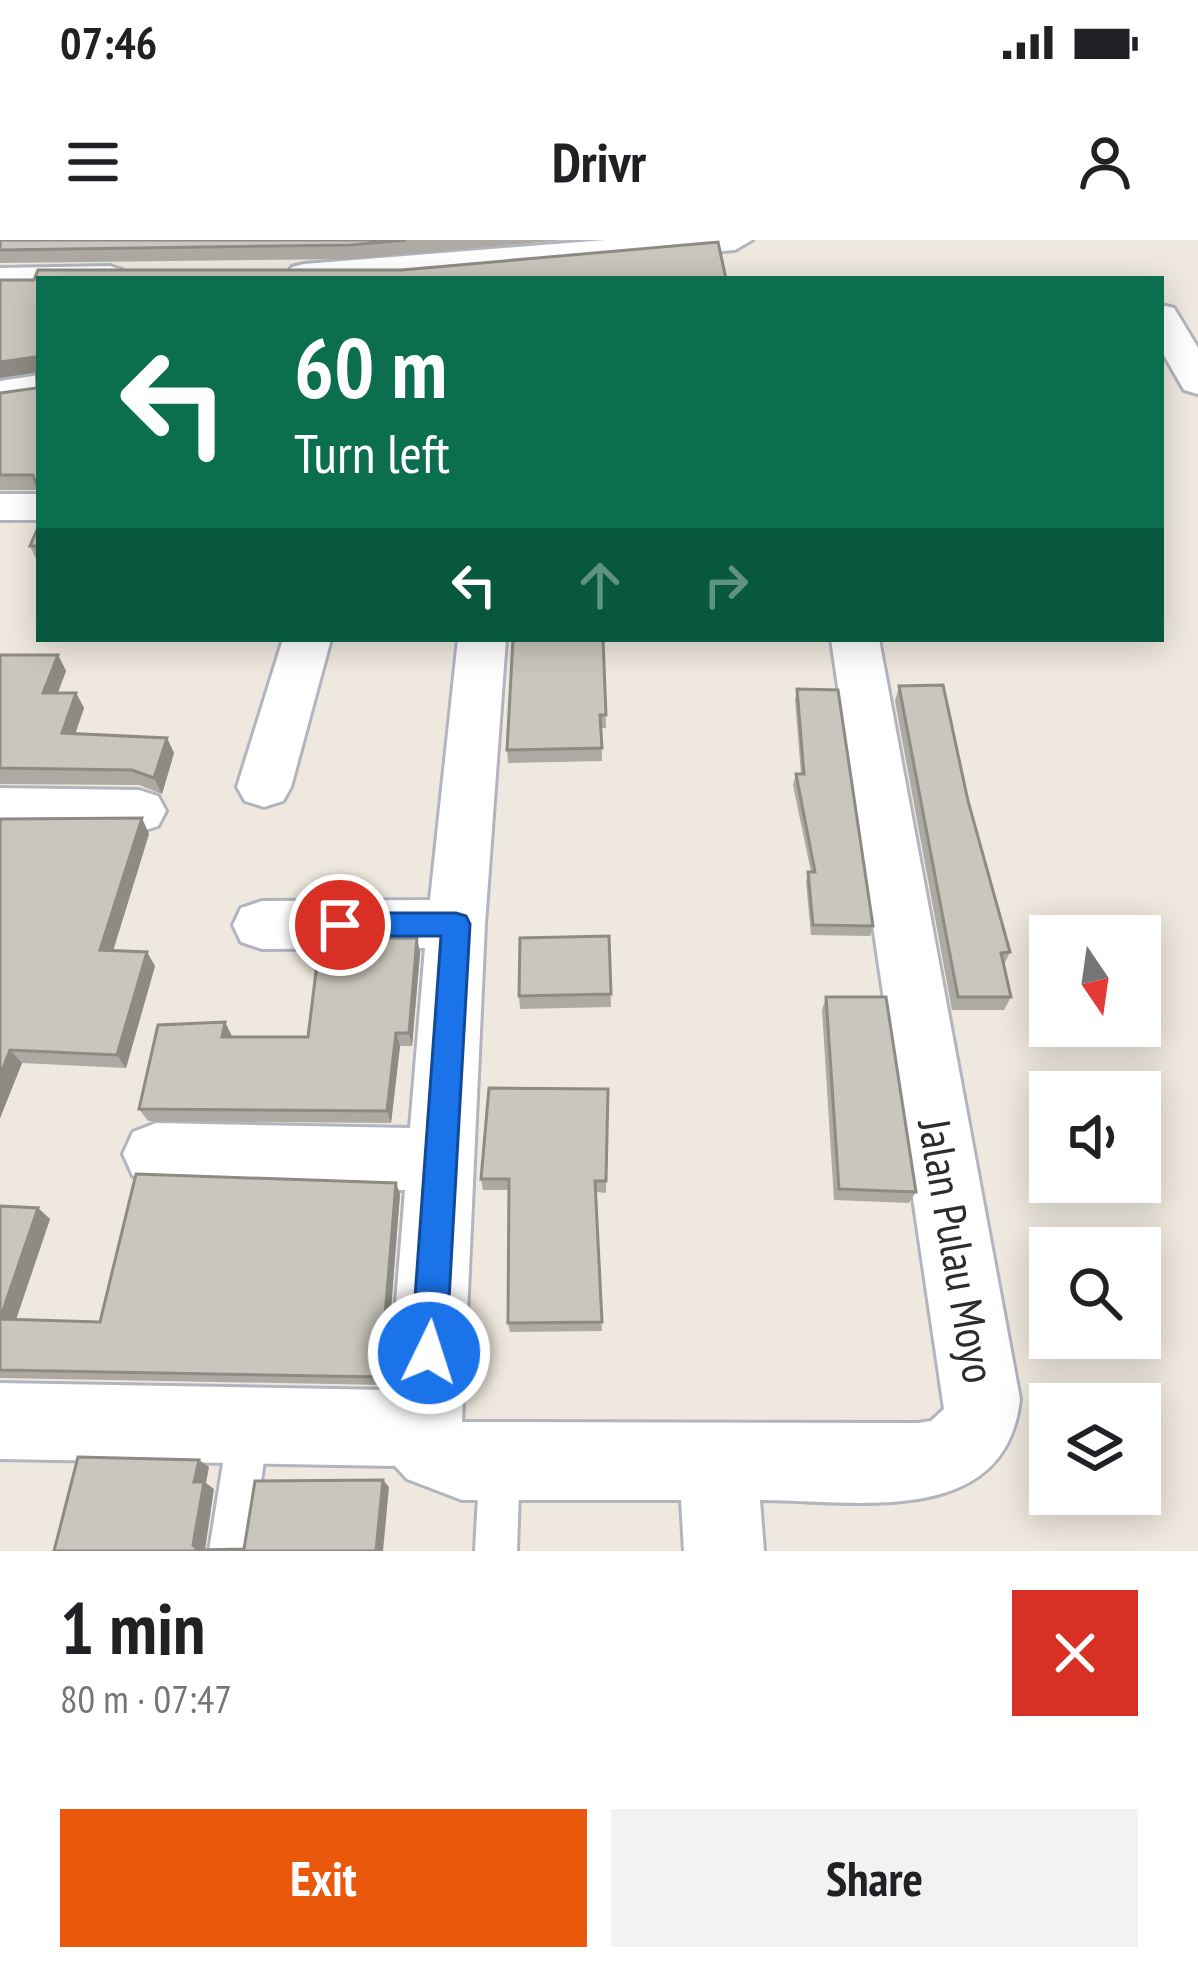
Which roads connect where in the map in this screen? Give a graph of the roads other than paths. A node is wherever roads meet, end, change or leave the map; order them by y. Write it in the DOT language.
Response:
graph roads {
  1 [pos="734,241"];
  2 [pos="624,245"];
  3 [pos="425,252"];
  4 [pos="264,274"];
  5 [pos="354,276"];
  6 [pos="0,279"];
  7 [pos="36,279"];
  8 [pos="1164,321"];
  9 [pos="1198,382"];
  10 [pos="36,387"];
  11 [pos="0,393"];
  12 [pos="0,507"];
  13 [pos="36,507"];
  14 [pos="306,642"];
  15 [pos="482,642"];
  16 [pos="856,642"];
  17 [pos="264,787"];
  18 [pos="0,809"];
  19 [pos="139,812"];
  20 [pos="456,924"];
  21 [pos="262,925"];
  22 [pos="156,1154"];
  23 [pos="442,1160"];
  24 [pos="0,1421"];
  25 [pos="250,1426"];
  26 [pos="422,1429"];
  27 [pos="718,1458"];
  28 [pos="500,1460"];
  29 [pos="230,1551"];
  30 [pos="496,1551"];
  31 [pos="724,1551"];
  1 -- 2 [label="street"];
  2 -- 3 [label="street"];
  3 -- 5 [label="street"];
  4 -- 5 [label="street"];
  6 -- 7 [label="street"];
  8 -- 9 [label="street"];
  10 -- 11 [label="street"];
  12 -- 13 [label="street"];
  14 -- 17 [label="street"];
  15 -- 20 [label="street"];
  16 -- 27 [label="street, Jalan Pulau Moyo"];
  18 -- 19 [label="street"];
  20 -- 21 [label="street"];
  20 -- 23 [label="street"];
  22 -- 23 [label="street"];
  23 -- 26 [label="street"];
  24 -- 25 [label="street"];
  25 -- 26 [label="street"];
  25 -- 29 [label="lane"];
  26 -- 28 [label="street, Jalan Pulau Moyo"];
  27 -- 28 [label="street, Jalan Pulau Moyo"];
  27 -- 31 [label="street"];
  28 -- 30 [label="lane"];
}
